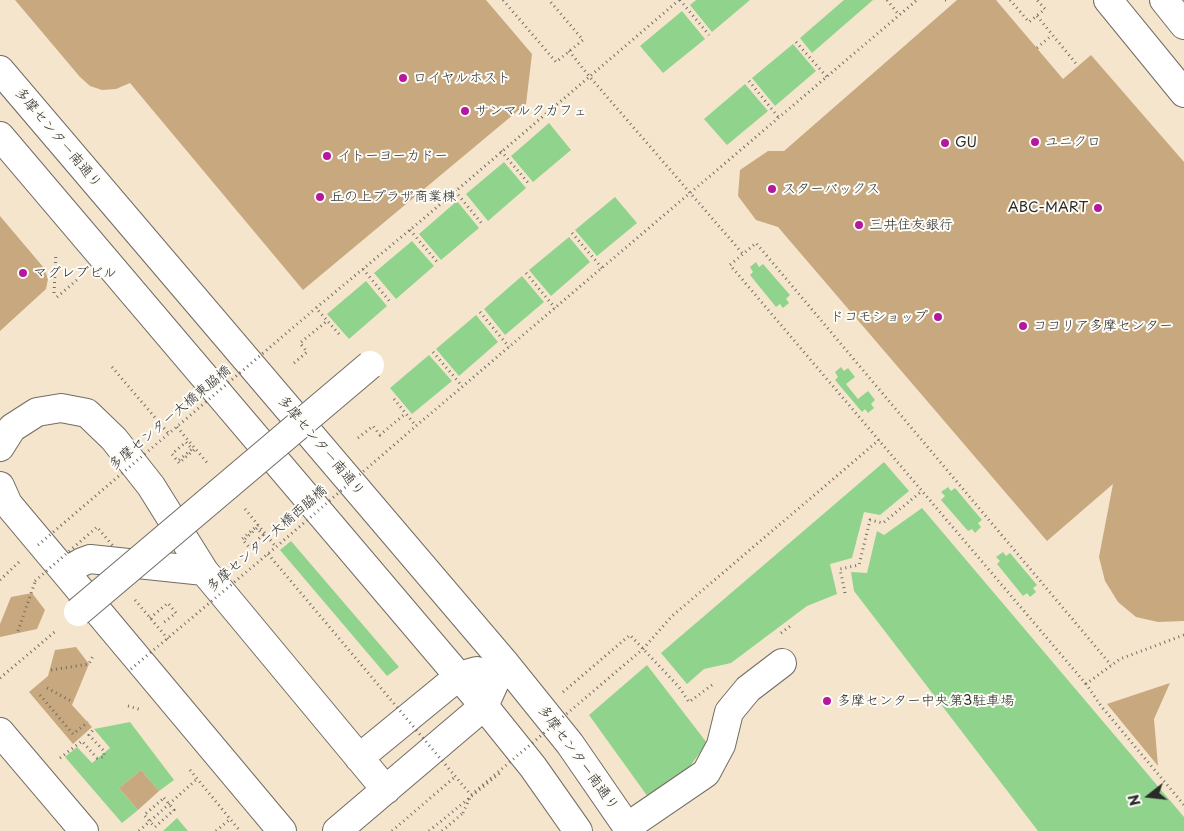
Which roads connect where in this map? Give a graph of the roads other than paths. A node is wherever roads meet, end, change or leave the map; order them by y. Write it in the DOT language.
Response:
graph roads {
  1 [pos="1108,0"];
  2 [pos="1164,0"];
  3 [pos="1184,25"];
  4 [pos="0,70"];
  5 [pos="1184,92"];
  6 [pos="0,136"];
  7 [pos="370,365"];
  8 [pos="0,447"];
  9 [pos="0,486"];
  10 [pos="204,571"];
  11 [pos="65,572"];
  12 [pos="69,620"];
  13 [pos="504,662"];
  14 [pos="782,663"];
  15 [pos="459,676"];
  16 [pos="484,706"];
  17 [pos="0,732"];
  18 [pos="359,758"];
  19 [pos="386,790"];
  20 [pos="629,829"];
  21 [pos="84,831"];
  22 [pos="282,831"];
  23 [pos="337,831"];
  24 [pos="578,831"];
  1 -- 5 [label="street"];
  2 -- 3 [label="street"];
  4 -- 13 [label="street, 多摩センター南通り"];
  6 -- 15 [label="street"];
  7 -- 12 [label="street, bridge"];
  8 -- 10 [label="street"];
  9 -- 11 [label="street"];
  10 -- 11 [label="street"];
  10 -- 18 [label="street"];
  11 -- 22 [label="street"];
  13 -- 15 [label="street"];
  13 -- 16 [label="street"];
  13 -- 20 [label="street, 多摩センター南通り"];
  14 -- 20 [label="street"];
  15 -- 16 [label="street"];
  15 -- 18 [label="street"];
  16 -- 19 [label="street"];
  16 -- 24 [label="street"];
  17 -- 21 [label="street"];
  18 -- 19 [label="street"];
  19 -- 23 [label="street"];
}
